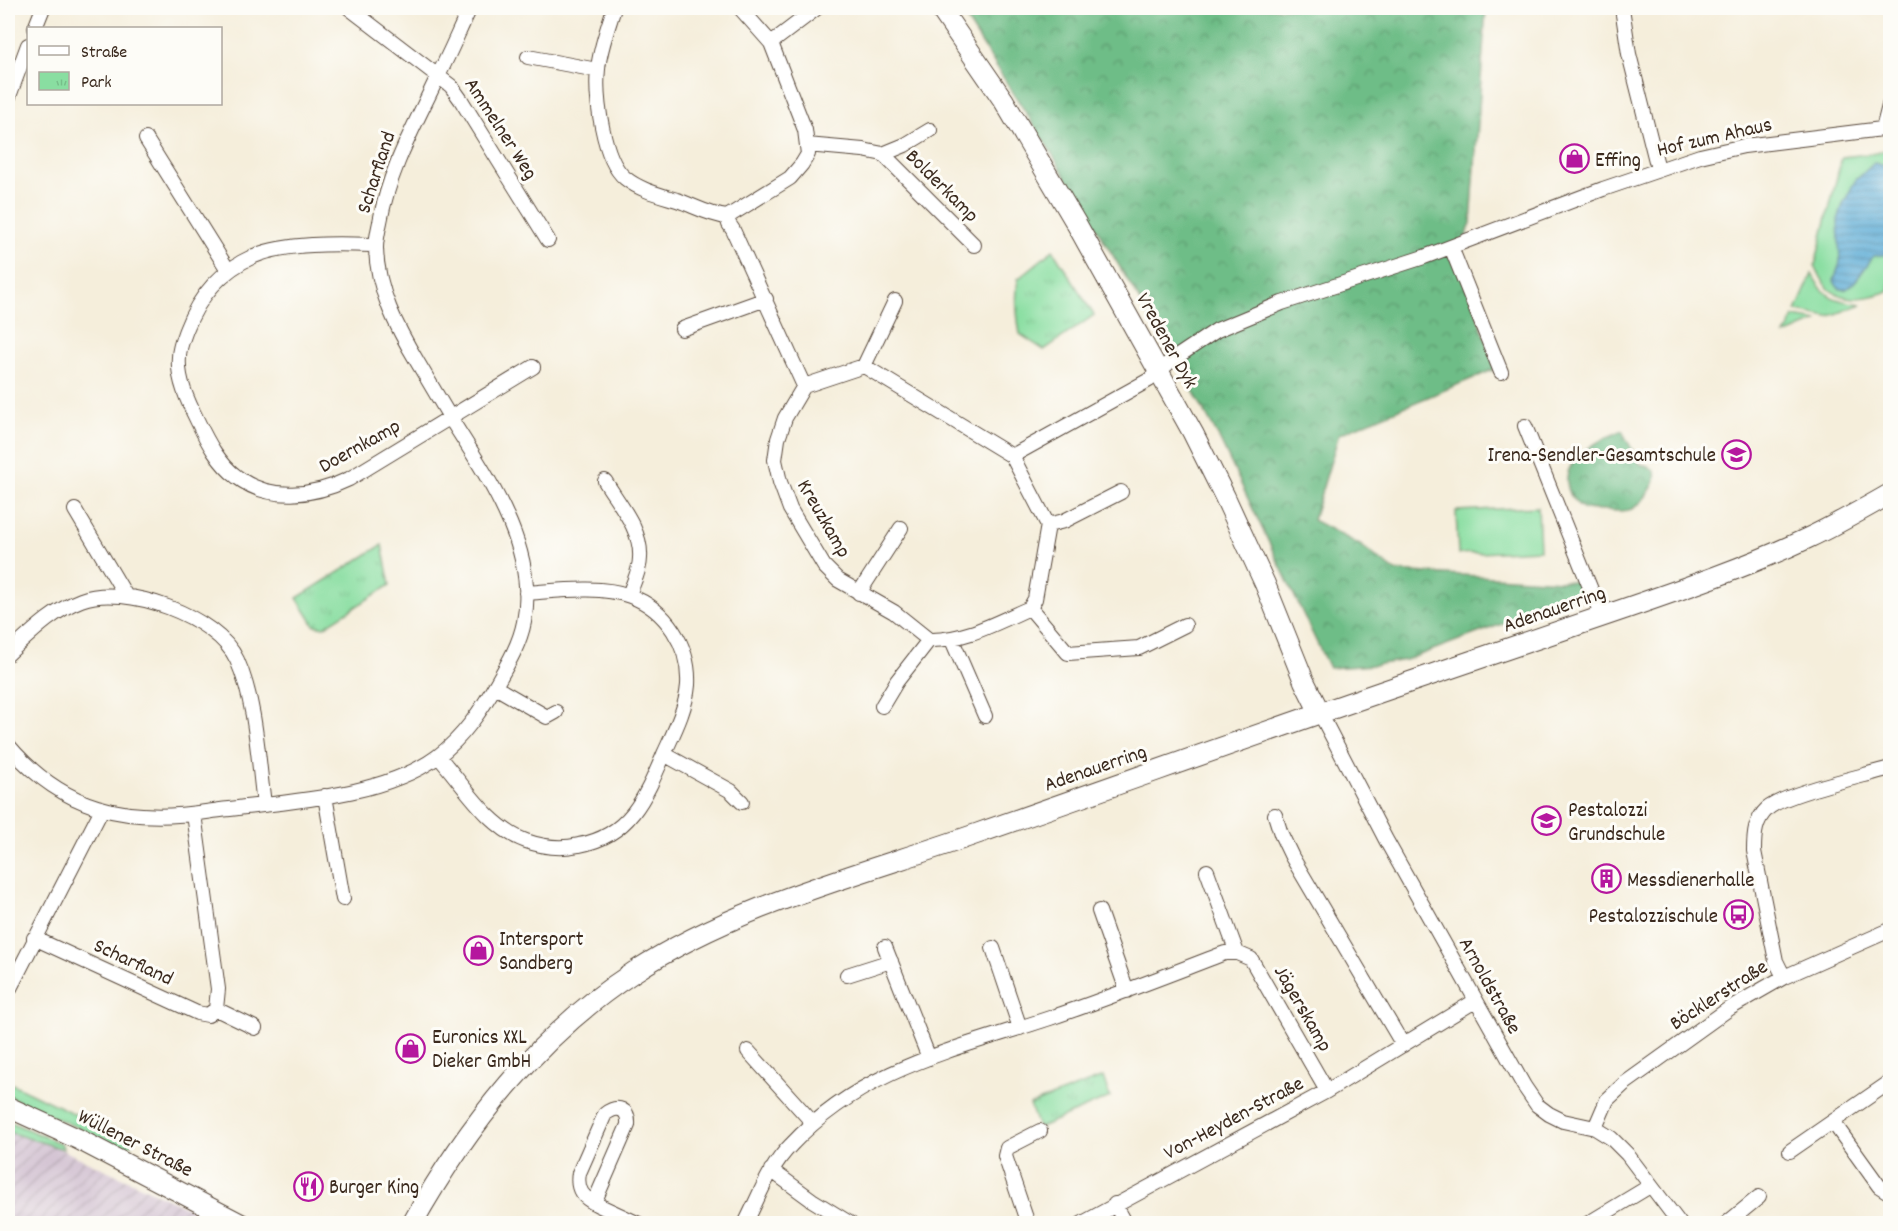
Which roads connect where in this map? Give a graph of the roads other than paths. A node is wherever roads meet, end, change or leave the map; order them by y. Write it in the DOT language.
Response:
graph roads {
  1 [pos="43,8"];
  2 [pos="349,8"];
  3 [pos="470,8"];
  4 [pos="615,8"];
  5 [pos="740,8"];
  6 [pos="818,8"];
  7 [pos="940,8"];
  8 [pos="1622,8"];
  9 [pos="35,27"];
  10 [pos="771,43"];
  11 [pos="27,48"];
  12 [pos="528,57"];
  13 [pos="597,70"];
  14 [pos="438,76"];
  15 [pos="8,99"];
  16 [pos="1890,102"];
  17 [pos="1887,129"];
  18 [pos="930,130"];
  19 [pos="147,139"];
  20 [pos="807,145"];
  21 [pos="883,154"];
  22 [pos="1658,169"];
  23 [pos="727,216"];
  24 [pos="548,240"];
  25 [pos="376,245"];
  26 [pos="974,245"];
  27 [pos="1451,247"];
  28 [pos="228,270"];
  29 [pos="766,299"];
  30 [pos="895,301"];
  31 [pos="682,329"];
  32 [pos="864,366"];
  33 [pos="533,367"];
  34 [pos="1158,372"];
  35 [pos="1501,372"];
  36 [pos="804,386"];
  37 [pos="451,418"];
  38 [pos="1525,426"];
  39 [pos="1012,456"];
  40 [pos="605,481"];
  41 [pos="1121,492"];
  42 [pos="1890,494"];
  43 [pos="75,510"];
  44 [pos="1048,525"];
  45 [pos="901,528"];
  46 [pos="526,593"];
  47 [pos="859,593"];
  48 [pos="629,595"];
  49 [pos="126,596"];
  50 [pos="1030,608"];
  51 [pos="1602,617"];
  52 [pos="1185,625"];
  53 [pos="929,640"];
  54 [pos="952,640"];
  55 [pos="8,654"];
  56 [pos="495,687"];
  57 [pos="882,706"];
  58 [pos="556,712"];
  59 [pos="1320,713"];
  60 [pos="985,716"];
  61 [pos="8,745"];
  62 [pos="664,754"];
  63 [pos="438,756"];
  64 [pos="1890,768"];
  65 [pos="325,796"];
  66 [pos="742,802"];
  67 [pos="264,804"];
  68 [pos="102,809"];
  69 [pos="194,814"];
  70 [pos="1275,815"];
  71 [pos="1208,871"];
  72 [pos="343,899"];
  73 [pos="1099,911"];
  74 [pos="1890,930"];
  75 [pos="34,938"];
  76 [pos="885,947"];
  77 [pos="993,948"];
  78 [pos="1237,953"];
  79 [pos="891,961"];
  80 [pos="847,975"];
  81 [pos="1784,976"];
  82 [pos="1127,991"];
  83 [pos="8,992"];
  84 [pos="1475,1001"];
  85 [pos="216,1009"];
  86 [pos="255,1028"];
  87 [pos="1020,1028"];
  88 [pos="1403,1046"];
  89 [pos="748,1052"];
  90 [pos="929,1058"];
  91 [pos="1890,1082"];
  92 [pos="1327,1091"];
  93 [pos="8,1107"];
  94 [pos="1833,1122"];
  95 [pos="813,1123"];
  96 [pos="1595,1128"];
  97 [pos="1040,1131"];
  98 [pos="1790,1151"];
  99 [pos="771,1170"];
  100 [pos="1650,1186"];
  101 [pos="1890,1193"];
  102 [pos="1759,1197"];
  103 [pos="594,1203"];
  104 [pos="1114,1204"];
  105 [pos="241,1224"];
  106 [pos="412,1224"];
  107 [pos="639,1224"];
  108 [pos="746,1224"];
  109 [pos="850,1224"];
  110 [pos="1028,1224"];
  111 [pos="1082,1224"];
  112 [pos="1126,1224"];
  113 [pos="1587,1224"];
  114 [pos="1680,1224"];
  115 [pos="1726,1224"];
  1 -- 9 [label="street"];
  2 -- 14 [label="street, Ammelner Weg"];
  3 -- 14 [label="street, Scharfland"];
  4 -- 13 [label="street"];
  5 -- 10 [label="street"];
  6 -- 10 [label="street"];
  7 -- 34 [label="main road, Vredener Dyk"];
  8 -- 22 [label="street"];
  10 -- 20 [label="street"];
  11 -- 15 [label="street"];
  12 -- 13 [label="street"];
  13 -- 23 [label="street"];
  14 -- 24 [label="street, Ammelner Weg"];
  14 -- 25 [label="street, Scharfland"];
  16 -- 17 [label="street"];
  17 -- 22 [label="street, Hof zum Ahaus"];
  18 -- 21 [label="street, Bolderkamp"];
  19 -- 28 [label="street"];
  20 -- 21 [label="street, Bolderkamp"];
  20 -- 23 [label="street"];
  21 -- 26 [label="street, Bolderkamp"];
  22 -- 27 [label="street, Hof zum Ahaus"];
  23 -- 29 [label="street"];
  25 -- 28 [label="street, Doernkamp"];
  25 -- 37 [label="street, Scharfland"];
  27 -- 34 [label="street, Hof zum Ahaus"];
  27 -- 35 [label="street"];
  28 -- 37 [label="street, Doernkamp"];
  29 -- 31 [label="street"];
  29 -- 36 [label="street"];
  30 -- 32 [label="street"];
  32 -- 36 [label="street"];
  32 -- 39 [label="street"];
  33 -- 37 [label="street"];
  34 -- 39 [label="street"];
  34 -- 59 [label="main road, Vredener Dyk"];
  36 -- 47 [label="street, Kreuzkamp"];
  37 -- 46 [label="street, Scharfland"];
  38 -- 51 [label="street"];
  39 -- 44 [label="street"];
  40 -- 48 [label="street"];
  41 -- 44 [label="street"];
  42 -- 51 [label="main road, Adenauerring"];
  43 -- 49 [label="street"];
  44 -- 50 [label="street"];
  45 -- 47 [label="street, Kreuzkamp"];
  46 -- 48 [label="street"];
  46 -- 56 [label="street, Scharfland"];
  47 -- 53 [label="street, Kreuzkamp"];
  48 -- 62 [label="street"];
  49 -- 55 [label="street"];
  49 -- 67 [label="street"];
  50 -- 52 [label="street"];
  50 -- 54 [label="street"];
  51 -- 59 [label="main road, Adenauerring"];
  53 -- 54 [label="street"];
  53 -- 57 [label="street"];
  54 -- 60 [label="street"];
  56 -- 58 [label="street"];
  56 -- 63 [label="street, Scharfland"];
  59 -- 84 [label="street, Arnoldstraße"];
  59 -- 106 [label="main road, Adenauerring"];
  61 -- 68 [label="street, Scharfland"];
  62 -- 63 [label="street"];
  62 -- 66 [label="street"];
  63 -- 65 [label="street, Scharfland"];
  64 -- 81 [label="street"];
  65 -- 67 [label="street, Scharfland"];
  65 -- 72 [label="street"];
  67 -- 69 [label="street, Scharfland"];
  68 -- 69 [label="street, Scharfland"];
  68 -- 75 [label="street"];
  69 -- 85 [label="street"];
  70 -- 88 [label="street"];
  71 -- 78 [label="street, Jägerskamp"];
  73 -- 82 [label="street"];
  74 -- 81 [label="street, Böcklerstraße"];
  75 -- 83 [label="street"];
  75 -- 85 [label="street, Scharfland"];
  76 -- 79 [label="street"];
  77 -- 87 [label="street"];
  78 -- 82 [label="street"];
  78 -- 92 [label="street, Jägerskamp"];
  79 -- 80 [label="street"];
  79 -- 90 [label="street"];
  81 -- 96 [label="street, Böcklerstraße"];
  82 -- 87 [label="street"];
  84 -- 88 [label="street, Von-Heyden-Straße"];
  84 -- 96 [label="street, Arnoldstraße"];
  85 -- 86 [label="street, Scharfland"];
  87 -- 90 [label="street"];
  88 -- 92 [label="street, Von-Heyden-Straße"];
  89 -- 95 [label="street"];
  90 -- 95 [label="street"];
  91 -- 94 [label="street"];
  92 -- 104 [label="street, Von-Heyden-Straße"];
  93 -- 105 [label="main road, Wüllener Straße"];
  94 -- 98 [label="street"];
  94 -- 101 [label="street"];
  95 -- 99 [label="street"];
  96 -- 100 [label="street, Arnoldstraße"];
  97 -- 110 [label="street"];
  99 -- 108 [label="street"];
  99 -- 109 [label="street"];
  100 -- 113 [label="street"];
  100 -- 114 [label="street, Arnoldstraße"];
  102 -- 115 [label="street"];
  103 -- 103 [label="street"];
  103 -- 107 [label="street"];
  104 -- 111 [label="street, Von-Heyden-Straße"];
  104 -- 112 [label="street"];
}
